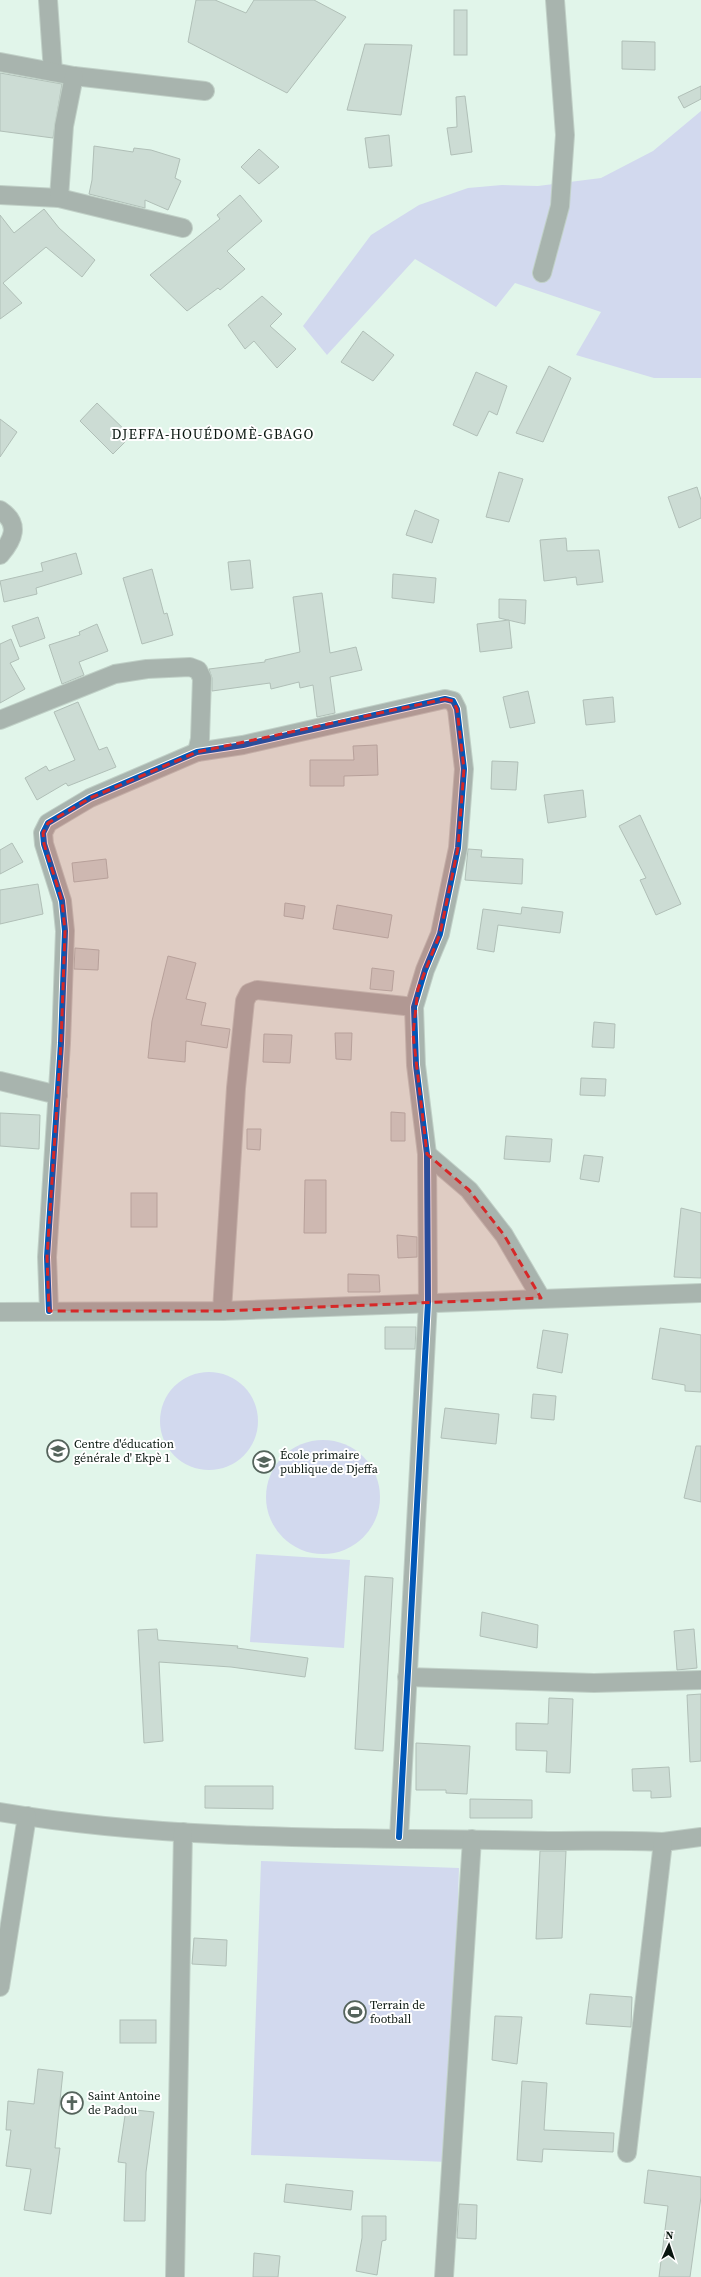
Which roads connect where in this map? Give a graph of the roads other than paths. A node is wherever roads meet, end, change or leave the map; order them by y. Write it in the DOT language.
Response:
graph roads {
  1 [pos="48,0"];
  2 [pos="555,0"];
  3 [pos="0,62"];
  4 [pos="53,72"];
  5 [pos="74,76"];
  6 [pos="205,91"];
  7 [pos="0,195"];
  8 [pos="59,198"];
  9 [pos="183,228"];
  10 [pos="542,273"];
  11 [pos="0,510"];
  12 [pos="0,555"];
  13 [pos="0,720"];
  14 [pos="197,752"];
  15 [pos="414,1007"];
  16 [pos="0,1082"];
  17 [pos="58,1095"];
  18 [pos="427,1154"];
  19 [pos="701,1293"];
  20 [pos="541,1298"];
  21 [pos="428,1302"];
  22 [pos="49,1311"];
  23 [pos="222,1311"];
  24 [pos="0,1312"];
  25 [pos="407,1677"];
  26 [pos="701,1680"];
  27 [pos="0,1812"];
  28 [pos="27,1816"];
  29 [pos="183,1832"];
  30 [pos="399,1837"];
  31 [pos="701,1837"];
  32 [pos="472,1839"];
  33 [pos="663,1842"];
  34 [pos="0,1987"];
  35 [pos="627,2153"];
  36 [pos="175,2277"];
  37 [pos="444,2277"];
  1 -- 4 [label="street"];
  2 -- 10 [label="street"];
  3 -- 4 [label="street"];
  4 -- 5 [label="street"];
  5 -- 6 [label="street"];
  5 -- 8 [label="street"];
  7 -- 8 [label="street"];
  8 -- 9 [label="street"];
  11 -- 12 [label="street"];
  13 -- 14 [label="street"];
  14 -- 15 [label="street"];
  14 -- 17 [label="street"];
  15 -- 18 [label="street"];
  15 -- 23 [label="street"];
  16 -- 17 [label="street"];
  17 -- 22 [label="street"];
  18 -- 20 [label="street"];
  18 -- 21 [label="street"];
  19 -- 20 [label="street"];
  20 -- 21 [label="street"];
  21 -- 23 [label="street"];
  21 -- 25 [label="street"];
  22 -- 23 [label="street"];
  22 -- 24 [label="street"];
  25 -- 26 [label="street"];
  25 -- 30 [label="street"];
  27 -- 28 [label="street"];
  28 -- 29 [label="street"];
  28 -- 34 [label="street"];
  29 -- 30 [label="street"];
  29 -- 36 [label="street"];
  30 -- 32 [label="street"];
  31 -- 33 [label="street"];
  32 -- 33 [label="street"];
  32 -- 37 [label="street"];
  33 -- 35 [label="street"];
}
